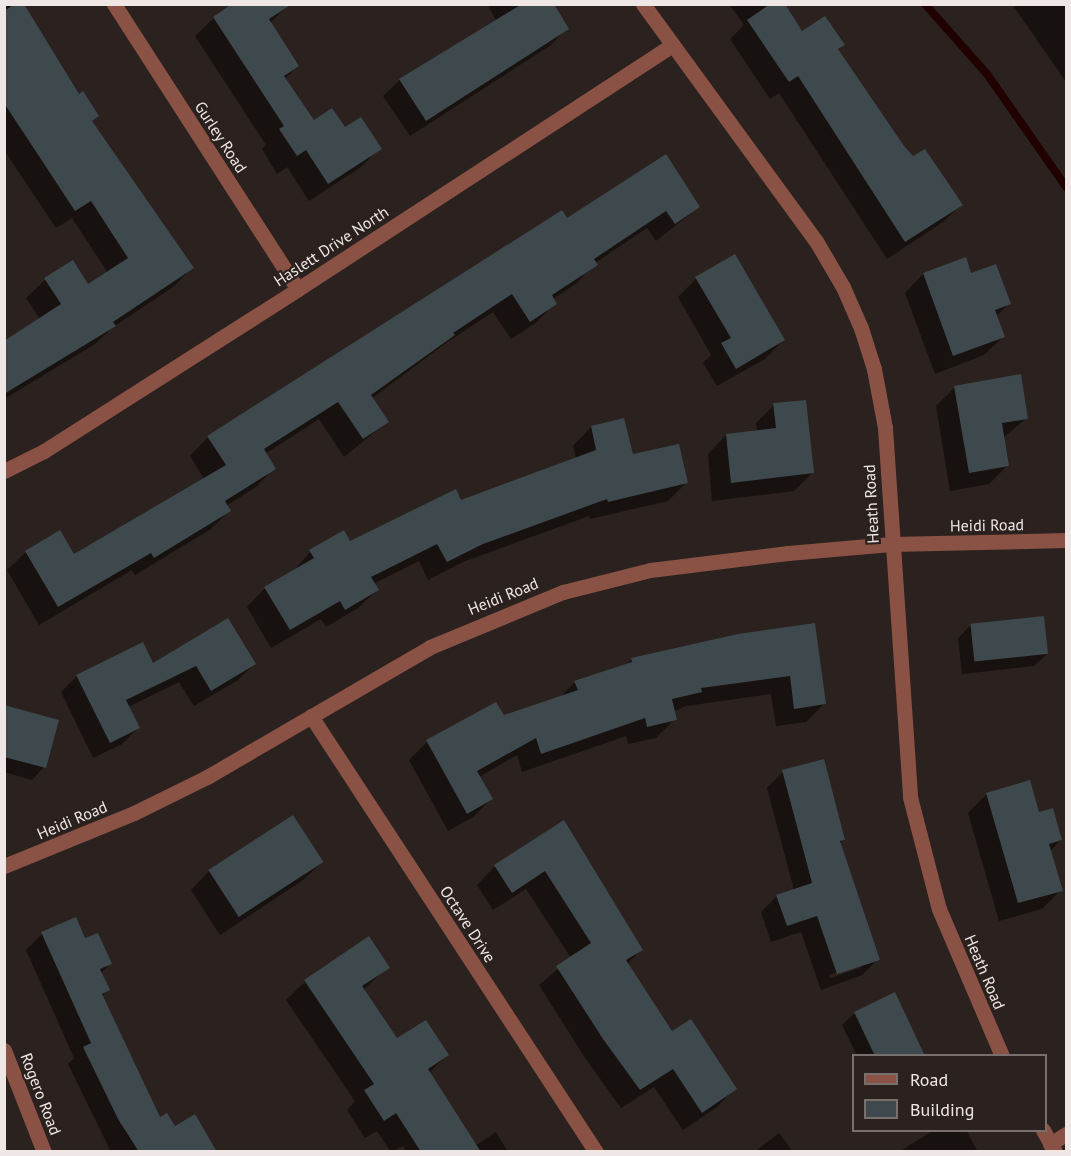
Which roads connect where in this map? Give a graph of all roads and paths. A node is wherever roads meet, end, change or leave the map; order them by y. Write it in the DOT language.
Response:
graph roads {
  1 [pos="114,4"];
  2 [pos="643,4"];
  3 [pos="673,45"];
  4 [pos="298,290"];
  5 [pos="4,471"];
  6 [pos="1066,540"];
  7 [pos="891,544"];
  8 [pos="311,716"];
  9 [pos="4,866"];
  10 [pos="4,1050"];
  11 [pos="1001,1054"];
  12 [pos="1066,1134"];
  13 [pos="1049,1142"];
  14 [pos="44,1152"];
  15 [pos="596,1152"];
  1 -- 4 [label="street, Gurley Road"];
  2 -- 3 [label="street, Heath Road"];
  3 -- 4 [label="street, Haslett Drive North"];
  3 -- 7 [label="street, Heath Road"];
  4 -- 5 [label="street, Haslett Drive North"];
  6 -- 7 [label="street, Heidi Road"];
  7 -- 8 [label="street, Heidi Road"];
  7 -- 11 [label="street, Heath Road"];
  8 -- 9 [label="street, Heidi Road"];
  8 -- 15 [label="street, Octave Drive"];
  10 -- 14 [label="street, Rogero Road"];
  12 -- 13 [label="street"];
}
